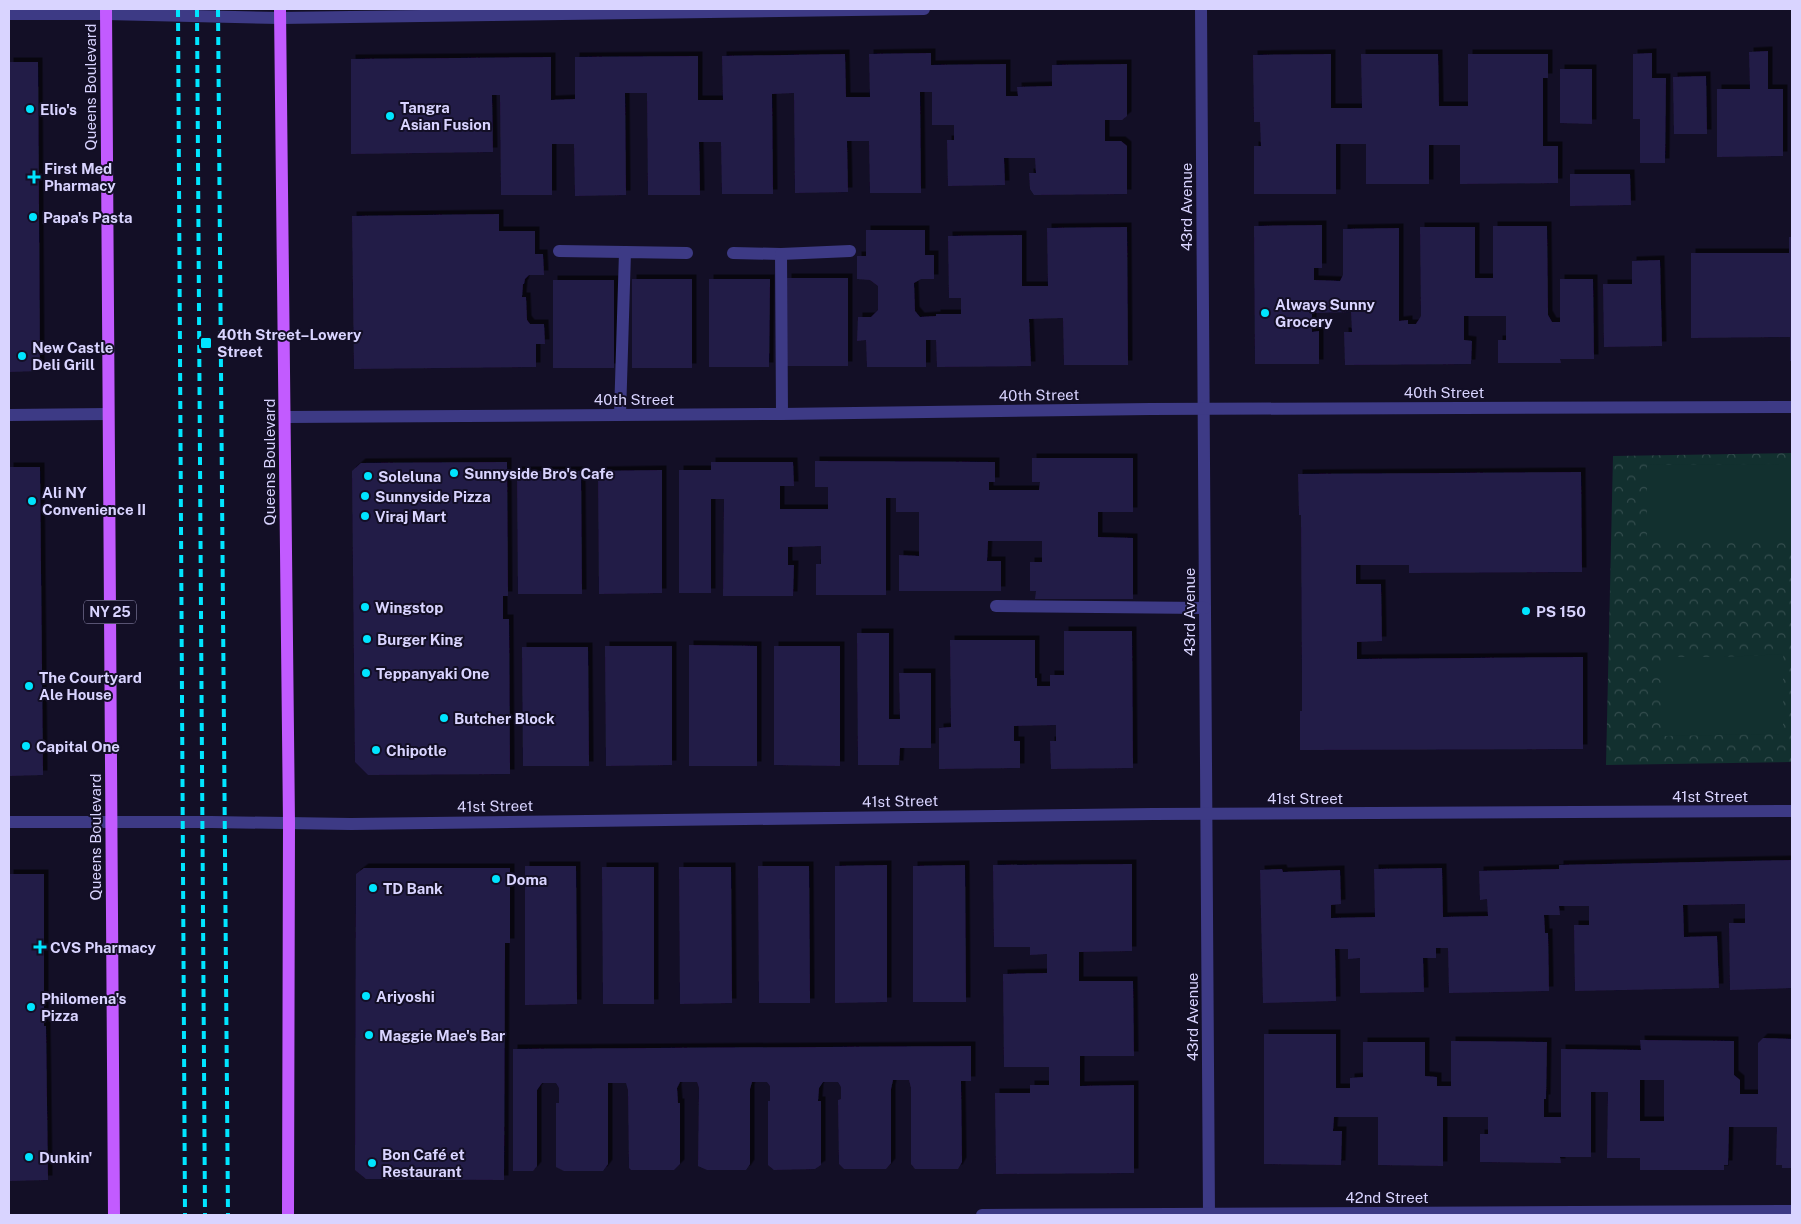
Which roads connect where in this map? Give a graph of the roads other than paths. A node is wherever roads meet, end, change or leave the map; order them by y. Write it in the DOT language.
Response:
graph roads {
  1 [pos="924,9"];
  2 [pos="1201,9"];
  3 [pos="106,11"];
  4 [pos="9,14"];
  5 [pos="280,14"];
  6 [pos="559,251"];
  7 [pos="626,252"];
  8 [pos="850,252"];
  9 [pos="687,253"];
  10 [pos="733,253"];
  11 [pos="781,254"];
  12 [pos="1792,407"];
  13 [pos="1204,409"];
  14 [pos="108,414"];
  15 [pos="782,414"];
  16 [pos="9,415"];
  17 [pos="620,415"];
  18 [pos="286,417"];
  19 [pos="996,606"];
  20 [pos="1205,608"];
  21 [pos="1792,812"];
  22 [pos="1206,814"];
  23 [pos="9,822"];
  24 [pos="111,822"];
  25 [pos="288,823"];
  26 [pos="1792,1211"];
  27 [pos="1210,1214"];
  28 [pos="114,1215"];
  29 [pos="288,1215"];
  30 [pos="982,1215"];
  1 -- 5 [label="street"];
  2 -- 13 [label="street, 43rd Avenue"];
  3 -- 4 [label="street"];
  3 -- 5 [label="street"];
  3 -- 14 [label="main road, Queens Boulevard / NY 25"];
  5 -- 18 [label="main road, Queens Boulevard"];
  6 -- 7 [label="street"];
  7 -- 9 [label="street"];
  7 -- 17 [label="street"];
  8 -- 11 [label="street"];
  10 -- 11 [label="street"];
  11 -- 15 [label="street"];
  12 -- 13 [label="street, 40th Street"];
  13 -- 15 [label="street, 40th Street"];
  13 -- 20 [label="street, 43rd Avenue"];
  14 -- 16 [label="street"];
  14 -- 24 [label="main road, Queens Boulevard / NY 25"];
  15 -- 17 [label="street, 40th Street"];
  17 -- 18 [label="street, 40th Street"];
  18 -- 25 [label="main road, Queens Boulevard"];
  19 -- 20 [label="street"];
  20 -- 22 [label="street, 43rd Avenue"];
  21 -- 22 [label="street, 41st Street"];
  22 -- 25 [label="street, 41st Street"];
  22 -- 27 [label="street, 43rd Avenue"];
  23 -- 24 [label="street, 41st Street"];
  24 -- 25 [label="street, 41st Street"];
  24 -- 28 [label="main road, Queens Boulevard / NY 25"];
  25 -- 29 [label="main road, Queens Boulevard"];
  26 -- 27 [label="street, 42nd Street"];
  27 -- 30 [label="street, 42nd Street"];
}
